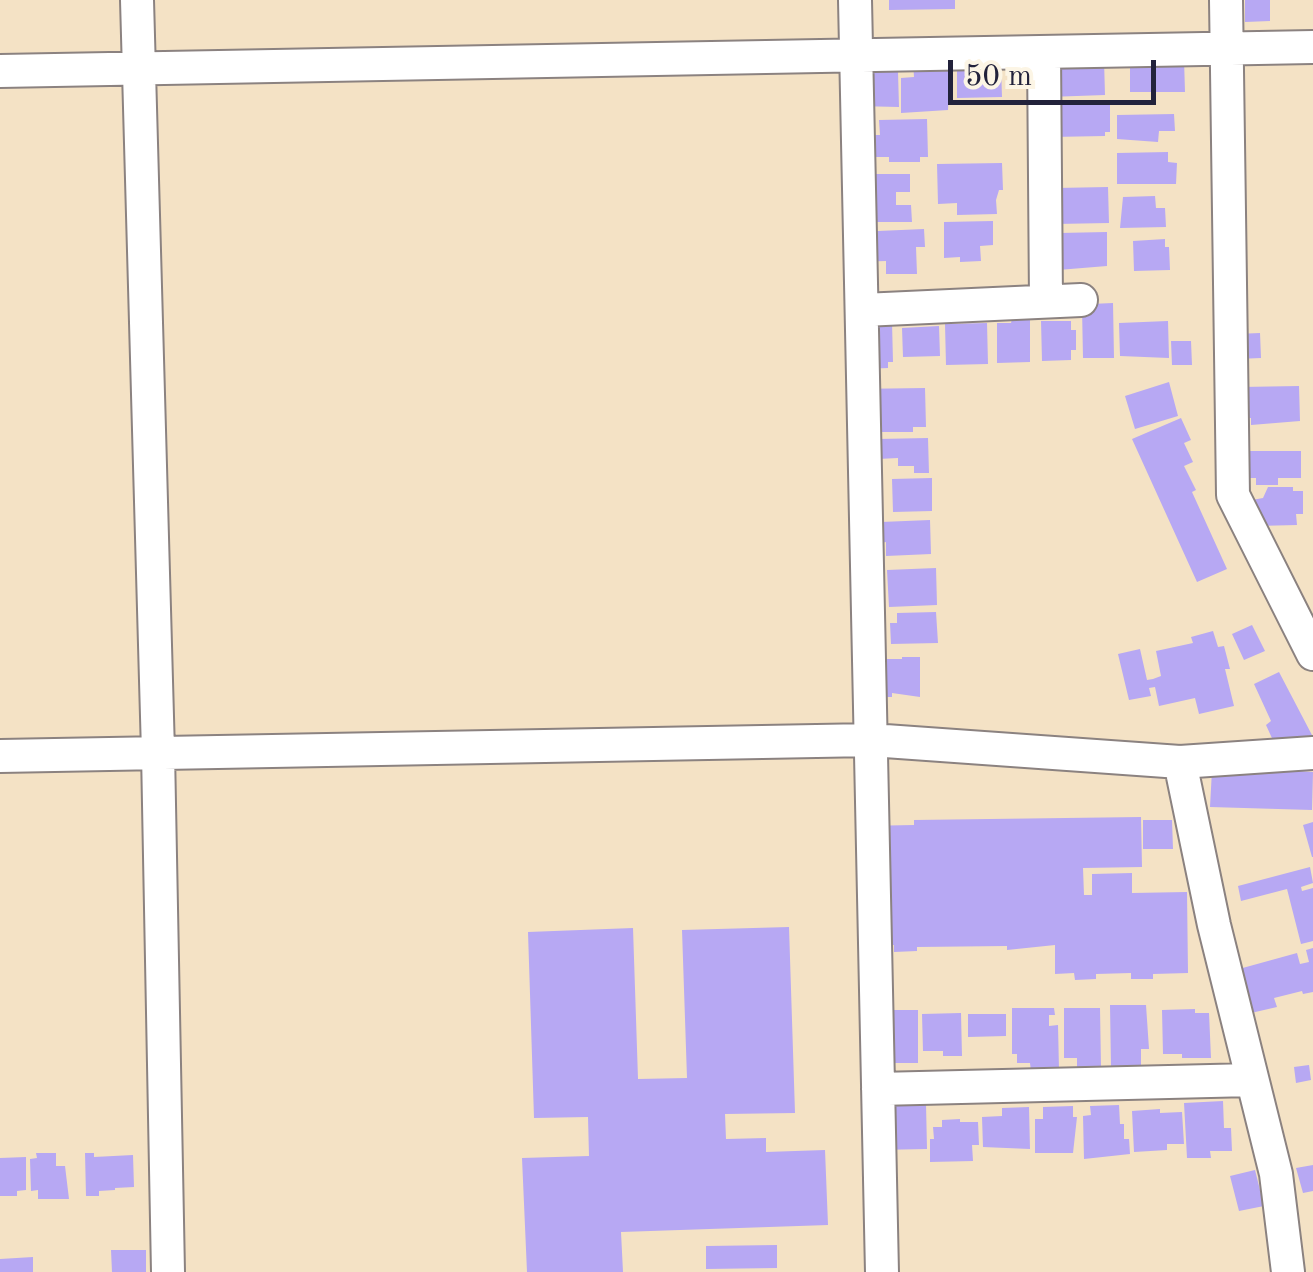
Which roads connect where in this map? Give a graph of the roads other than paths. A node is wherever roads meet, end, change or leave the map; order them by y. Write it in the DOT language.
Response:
graph roads {
  1 [pos="138,0"];
  2 [pos="855,0"];
  3 [pos="1226,0"];
  4 [pos="1313,48"];
  5 [pos="1228,49"];
  6 [pos="1044,53"];
  7 [pos="858,56"];
  8 [pos="139,67"];
  9 [pos="0,71"];
  10 [pos="1081,300"];
  11 [pos="1046,301"];
  12 [pos="863,310"];
  13 [pos="1313,654"];
  14 [pos="871,740"];
  15 [pos="158,752"];
  16 [pos="1313,753"];
  17 [pos="0,756"];
  18 [pos="1180,762"];
  19 [pos="1252,1080"];
  20 [pos="878,1088"];
  21 [pos="168,1272"];
  22 [pos="882,1272"];
  23 [pos="1288,1272"];
  1 -- 8 [label="street"];
  2 -- 7 [label="street"];
  3 -- 5 [label="street"];
  4 -- 5 [label="street"];
  5 -- 6 [label="street"];
  5 -- 13 [label="street"];
  6 -- 7 [label="street"];
  6 -- 11 [label="street"];
  7 -- 8 [label="street"];
  7 -- 12 [label="street"];
  8 -- 9 [label="street"];
  8 -- 15 [label="street"];
  10 -- 11 [label="street"];
  11 -- 12 [label="street"];
  12 -- 14 [label="street"];
  14 -- 15 [label="street"];
  14 -- 18 [label="street"];
  14 -- 20 [label="street"];
  15 -- 17 [label="street"];
  15 -- 21 [label="street"];
  16 -- 18 [label="street"];
  18 -- 19 [label="street"];
  19 -- 20 [label="street"];
  19 -- 23 [label="street"];
  20 -- 22 [label="street"];
}
